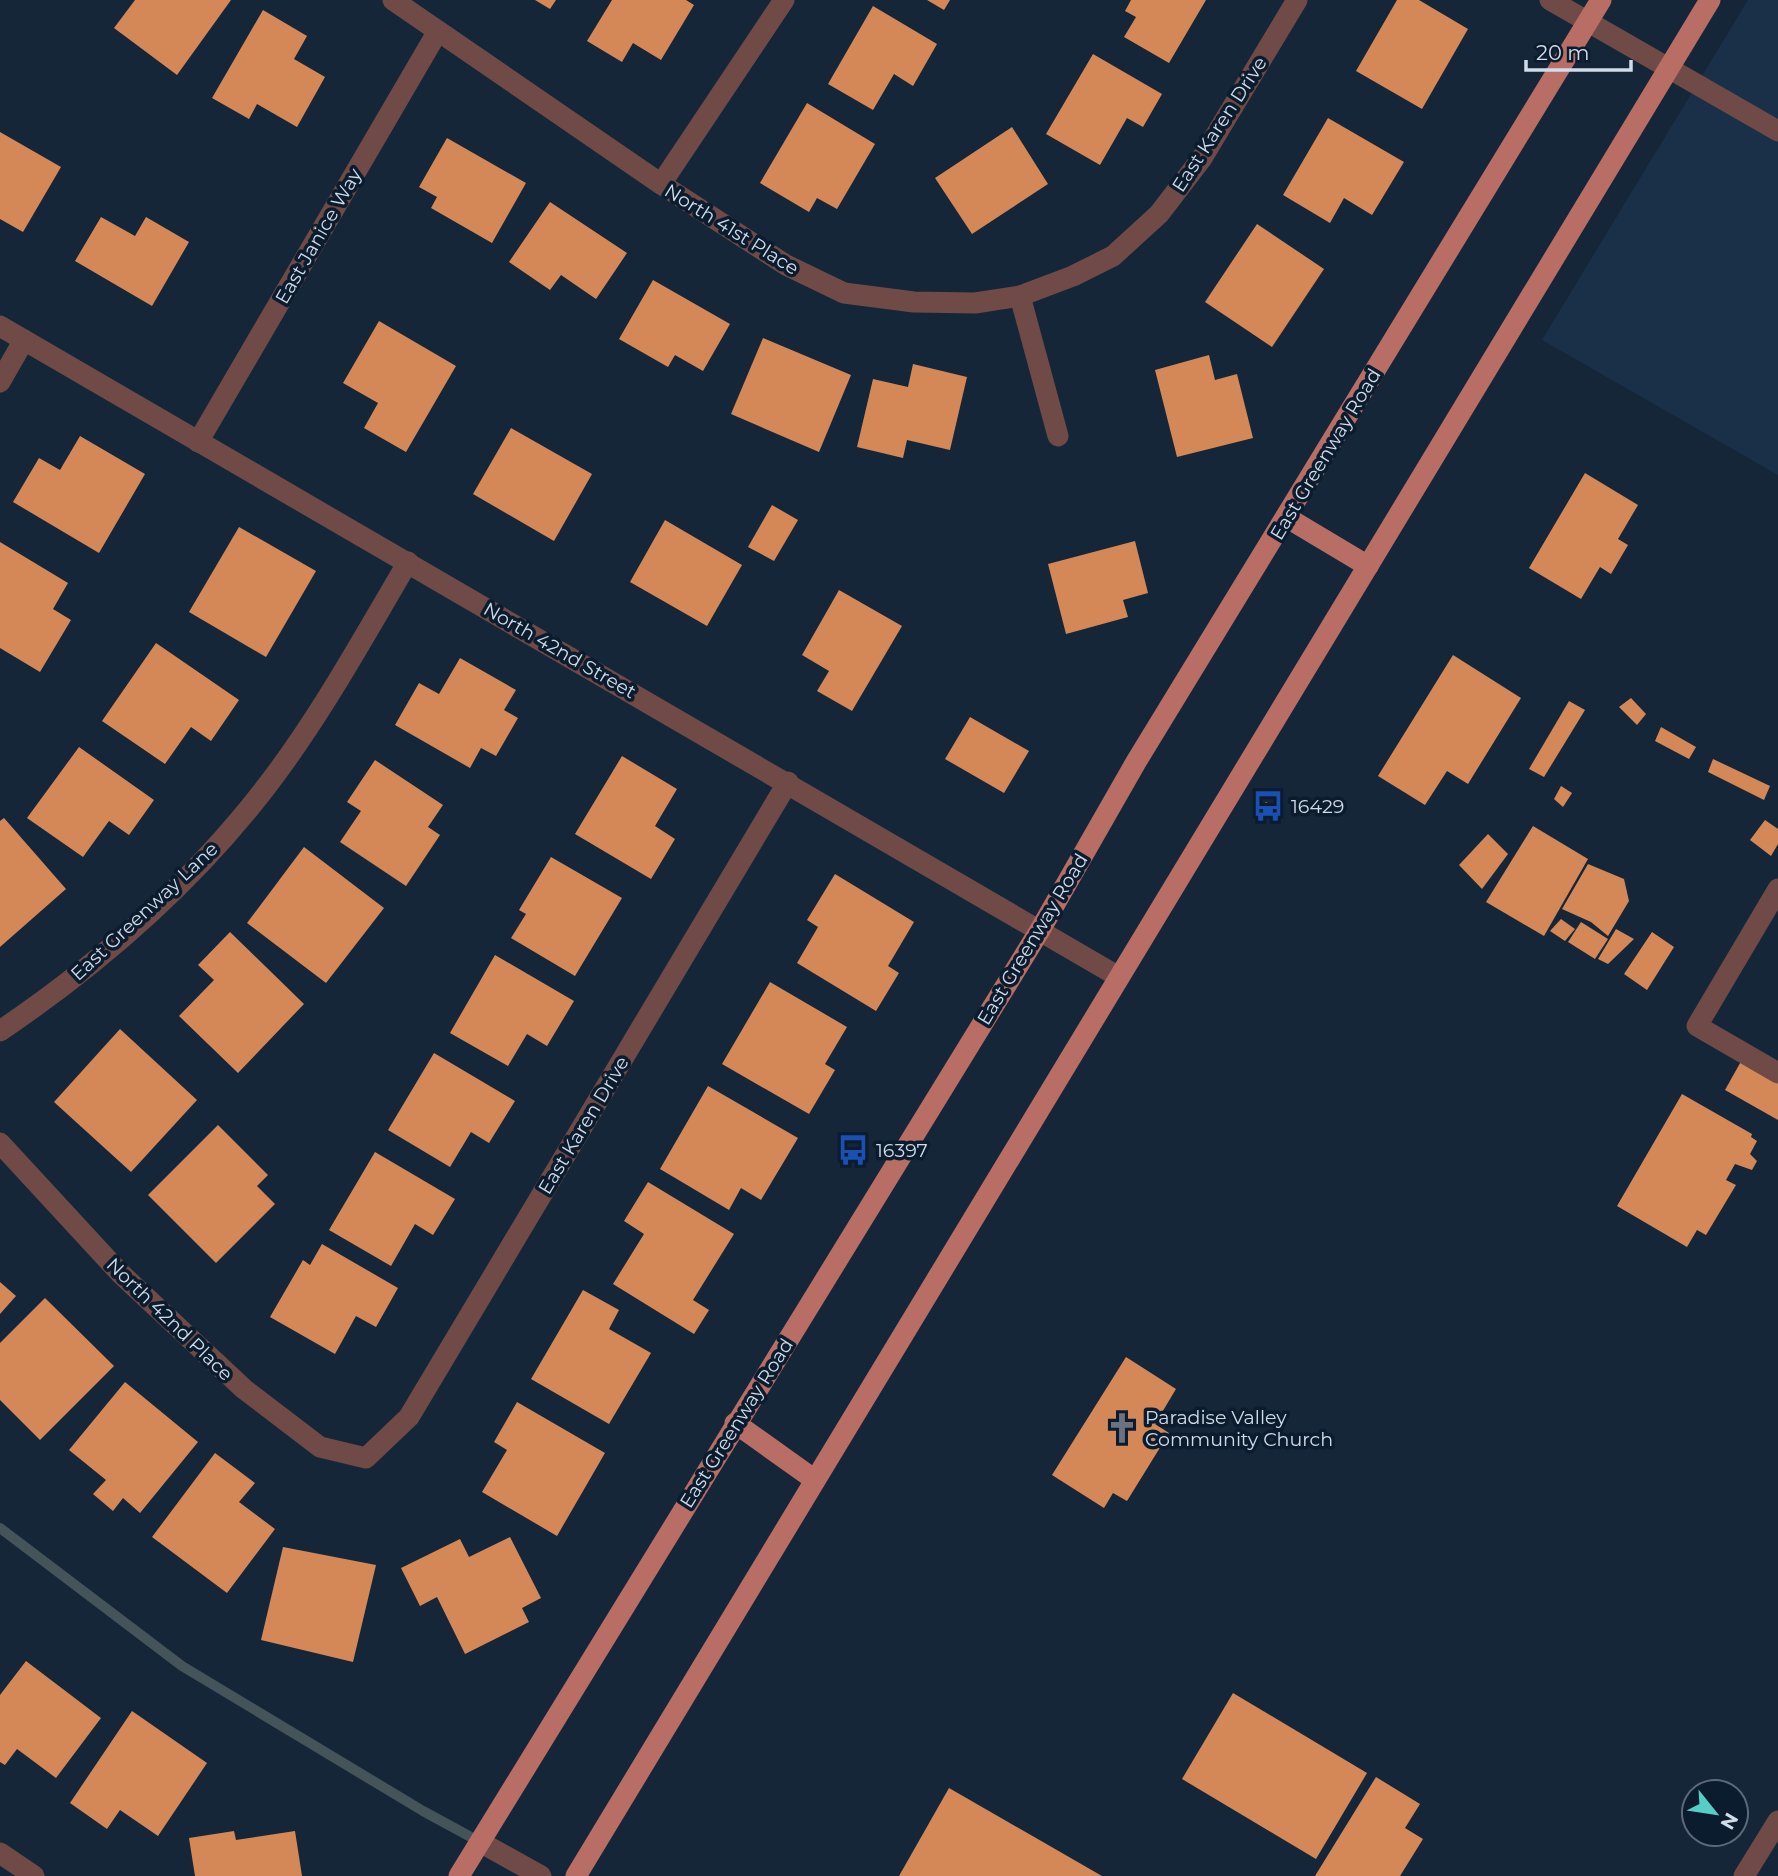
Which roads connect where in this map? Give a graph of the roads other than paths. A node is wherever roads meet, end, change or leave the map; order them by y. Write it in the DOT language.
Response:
graph roads {
  1 [pos="393,0"];
  2 [pos="784,0"];
  3 [pos="1297,0"];
  4 [pos="1550,0"];
  5 [pos="1601,0"];
  6 [pos="1710,0"];
  7 [pos="1588,21"];
  8 [pos="438,31"];
  9 [pos="1669,68"];
  10 [pos="1778,131"];
  11 [pos="661,184"];
  12 [pos="1020,296"];
  13 [pos="0,326"];
  14 [pos="24,340"];
  15 [pos="0,382"];
  16 [pos="1058,436"];
  17 [pos="198,442"];
  18 [pos="1286,517"];
  19 [pos="408,562"];
  20 [pos="1368,566"];
  21 [pos="788,782"];
  22 [pos="1778,889"];
  23 [pos="1040,930"];
  24 [pos="1119,977"];
  25 [pos="0,1031"];
  26 [pos="1778,1073"];
  27 [pos="0,1143"];
  28 [pos="735,1423"];
  29 [pos="366,1458"];
  30 [pos="815,1480"];
  31 [pos="1778,1821"];
  32 [pos="480,1842"];
  33 [pos="0,1853"];
  34 [pos="34,1876"];
  35 [pos="459,1876"];
  36 [pos="541,1876"];
  37 [pos="576,1876"];
  38 [pos="1744,1876"];
  1 -- 8 [label="street, North 41st Place"];
  2 -- 11 [label="street"];
  3 -- 12 [label="street, East Karen Drive"];
  4 -- 7 [label="street"];
  5 -- 7 [label="main road, East Greenway Road"];
  6 -- 9 [label="main road"];
  7 -- 9 [label="street"];
  7 -- 18 [label="main road, East Greenway Road"];
  8 -- 11 [label="street, North 41st Place"];
  8 -- 17 [label="street, East Janice Way"];
  9 -- 10 [label="street"];
  9 -- 20 [label="main road"];
  11 -- 12 [label="street, North 41st Place"];
  12 -- 16 [label="street"];
  13 -- 14 [label="street, North 42nd Street"];
  14 -- 15 [label="street"];
  14 -- 17 [label="street, North 42nd Street"];
  17 -- 19 [label="street, North 42nd Street"];
  18 -- 20 [label="main road"];
  18 -- 23 [label="main road, East Greenway Road"];
  19 -- 21 [label="street, North 42nd Street"];
  19 -- 25 [label="street, East Greenway Lane"];
  20 -- 24 [label="main road"];
  21 -- 23 [label="street, North 42nd Street"];
  21 -- 29 [label="street, East Karen Drive"];
  22 -- 26 [label="street"];
  23 -- 24 [label="street, North 42nd Street"];
  23 -- 28 [label="main road, East Greenway Road"];
  24 -- 30 [label="main road"];
  27 -- 29 [label="street, North 42nd Place"];
  28 -- 30 [label="main road"];
  28 -- 32 [label="main road, East Greenway Road"];
  30 -- 37 [label="main road"];
  31 -- 38 [label="street"];
  32 -- 35 [label="main road, East Greenway Road"];
  32 -- 36 [label="street"];
  33 -- 34 [label="street"];
}
